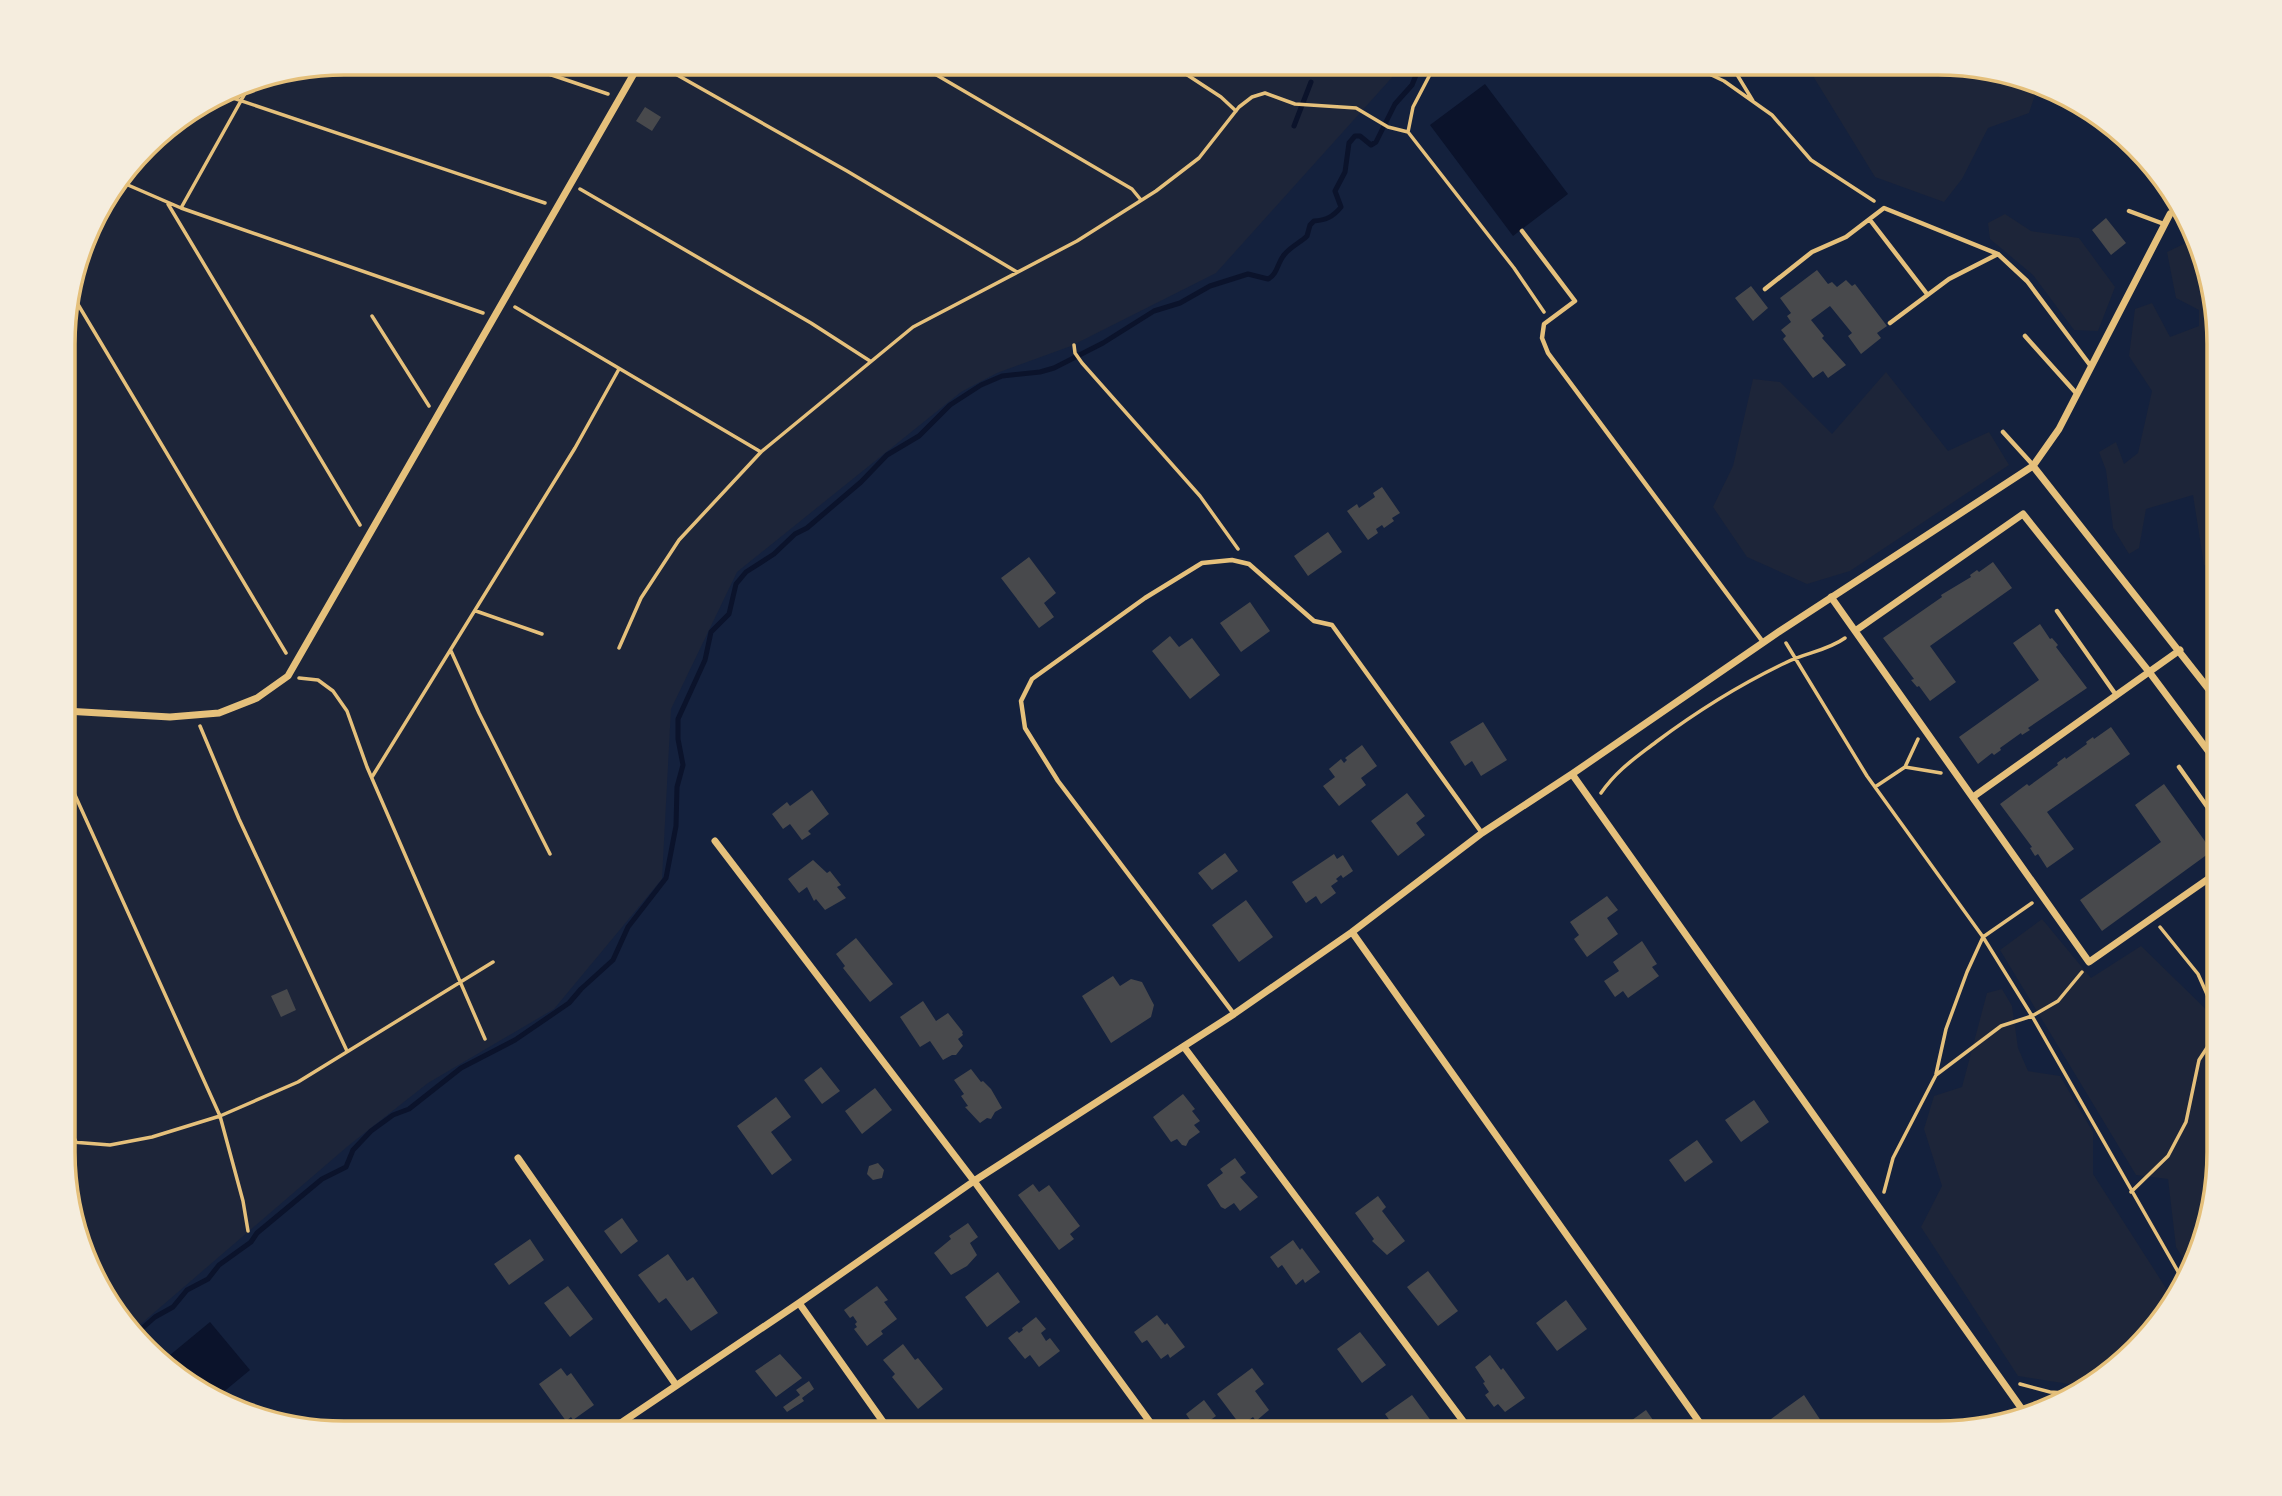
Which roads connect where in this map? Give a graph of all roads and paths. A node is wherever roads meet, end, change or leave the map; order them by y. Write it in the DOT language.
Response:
graph roads {
  1 [pos="552,75"];
  2 [pos="633,75"];
  3 [pos="677,75"];
  4 [pos="937,75"];
  5 [pos="1187,75"];
  6 [pos="1430,75"];
  7 [pos="1711,75"];
  8 [pos="1737,75"];
  9 [pos="245,95"];
  10 [pos="620,98"];
  11 [pos="234,99"];
  12 [pos="241,102"];
  13 [pos="1754,102"];
  14 [pos="1238,109"];
  15 [pos="1408,132"];
  16 [pos="571,184"];
  17 [pos="128,186"];
  18 [pos="1142,200"];
  19 [pos="167,202"];
  20 [pos="557,207"];
  21 [pos="181,208"];
  22 [pos="1884,208"];
  23 [pos="2129,211"];
  24 [pos="2170,214"];
  25 [pos="1870,220"];
  26 [pos="2165,224"];
  27 [pos="1522,232"];
  28 [pos="1998,254"];
  29 [pos="1017,272"];
  30 [pos="1765,289"];
  31 [pos="1927,294"];
  32 [pos="504,300"];
  33 [pos="79,304"];
  34 [pos="372,316"];
  35 [pos="495,317"];
  36 [pos="1550,320"];
  37 [pos="1890,323"];
  38 [pos="2025,337"];
  39 [pos="1074,345"];
  40 [pos="870,361"];
  41 [pos="2090,365"];
  42 [pos="619,369"];
  43 [pos="2077,393"];
  44 [pos="436,418"];
  45 [pos="2003,432"];
  46 [pos="761,452"];
  47 [pos="2033,466"];
  48 [pos="367,538"];
  49 [pos="1249,564"];
  50 [pos="1831,597"];
  51 [pos="476,611"];
  52 [pos="2057,611"];
  53 [pos="1780,631"];
  54 [pos="1855,631"];
  55 [pos="542,634"];
  56 [pos="1763,643"];
  57 [pos="619,648"];
  58 [pos="2180,650"];
  59 [pos="451,651"];
  60 [pos="1794,659"];
  61 [pos="294,667"];
  62 [pos="2150,673"];
  63 [pos="288,676"];
  64 [pos="2207,686"];
  65 [pos="2117,696"];
  66 [pos="75,711"];
  67 [pos="196,715"];
  68 [pos="1924,728"];
  69 [pos="2207,749"];
  70 [pos="1905,767"];
  71 [pos="2179,767"];
  72 [pos="1953,770"];
  73 [pos="1572,774"];
  74 [pos="372,777"];
  75 [pos="1875,787"];
  76 [pos="75,795"];
  77 [pos="1973,797"];
  78 [pos="1594,804"];
  79 [pos="2207,806"];
  80 [pos="1482,833"];
  81 [pos="715,841"];
  82 [pos="550,854"];
  83 [pos="2207,880"];
  84 [pos="2032,903"];
  85 [pos="2154,918"];
  86 [pos="1352,932"];
  87 [pos="1983,937"];
  88 [pos="492,962"];
  89 [pos="2090,962"];
  90 [pos="461,980"];
  91 [pos="2207,994"];
  92 [pos="1234,1014"];
  93 [pos="2032,1016"];
  94 [pos="485,1039"];
  95 [pos="1184,1047"];
  96 [pos="2207,1048"];
  97 [pos="347,1052"];
  98 [pos="1936,1075"];
  99 [pos="220,1116"];
  100 [pos="76,1143"];
  101 [pos="518,1158"];
  102 [pos="974,1181"];
  103 [pos="2132,1192"];
  104 [pos="1879,1207"];
  105 [pos="248,1231"];
  106 [pos="2178,1273"];
  107 [pos="799,1303"];
  108 [pos="2001,1379"];
  109 [pos="676,1385"];
  110 [pos="2058,1393"];
  111 [pos="2021,1407"];
  112 [pos="624,1421"];
  113 [pos="883,1421"];
  114 [pos="1149,1421"];
  115 [pos="1463,1421"];
  116 [pos="1698,1421"];
  1 -- 10 [label="path"];
  2 -- 10 [label="street"];
  3 -- 29 [label="path"];
  4 -- 18 [label="path"];
  5 -- 14 [label="path"];
  6 -- 15 [label="path"];
  7 -- 22 [label="path"];
  8 -- 13 [label="path"];
  9 -- 12 [label="path"];
  10 -- 16 [label="street"];
  11 -- 12 [label="path"];
  12 -- 20 [label="path"];
  12 -- 21 [label="path"];
  14 -- 15 [label="path"];
  14 -- 18 [label="path"];
  15 -- 36 [label="path"];
  16 -- 20 [label="street"];
  16 -- 40 [label="path"];
  17 -- 19 [label="path"];
  18 -- 29 [label="path"];
  19 -- 21 [label="path"];
  19 -- 48 [label="path"];
  20 -- 32 [label="street"];
  21 -- 35 [label="path"];
  22 -- 25 [label="lane"];
  22 -- 28 [label="lane"];
  23 -- 26 [label="lane"];
  24 -- 26 [label="street"];
  25 -- 30 [label="lane"];
  25 -- 31 [label="lane"];
  26 -- 41 [label="street"];
  27 -- 36 [label="lane"];
  28 -- 31 [label="lane"];
  28 -- 41 [label="lane"];
  29 -- 40 [label="path"];
  31 -- 37 [label="lane"];
  32 -- 35 [label="street"];
  32 -- 42 [label="path"];
  33 -- 61 [label="path"];
  34 -- 44 [label="path"];
  35 -- 44 [label="street"];
  36 -- 56 [label="lane"];
  38 -- 43 [label="lane"];
  39 -- 49 [label="path"];
  40 -- 46 [label="path"];
  41 -- 43 [label="street"];
  42 -- 46 [label="path"];
  42 -- 51 [label="path"];
  43 -- 47 [label="street"];
  44 -- 48 [label="street"];
  45 -- 47 [label="lane"];
  46 -- 57 [label="path"];
  47 -- 50 [label="street"];
  47 -- 58 [label="street"];
  48 -- 61 [label="street"];
  49 -- 80 [label="lane"];
  49 -- 92 [label="lane"];
  50 -- 53 [label="street"];
  50 -- 54 [label="street"];
  51 -- 55 [label="path"];
  51 -- 59 [label="path"];
  52 -- 65 [label="lane"];
  53 -- 56 [label="street"];
  53 -- 60 [label="path"];
  54 -- 60 [label="path"];
  54 -- 62 [label="street"];
  54 -- 68 [label="street"];
  56 -- 73 [label="street"];
  58 -- 62 [label="street"];
  58 -- 64 [label="street"];
  59 -- 74 [label="path"];
  59 -- 82 [label="path"];
  60 -- 75 [label="path"];
  60 -- 78 [label="path"];
  61 -- 63 [label="street"];
  62 -- 65 [label="street"];
  62 -- 69 [label="street"];
  63 -- 67 [label="street"];
  63 -- 74 [label="path"];
  65 -- 77 [label="street"];
  66 -- 67 [label="street"];
  67 -- 97 [label="path"];
  68 -- 70 [label="path"];
  68 -- 72 [label="street"];
  70 -- 72 [label="path"];
  70 -- 75 [label="path"];
  71 -- 79 [label="lane"];
  72 -- 77 [label="street"];
  73 -- 78 [label="street"];
  73 -- 80 [label="street"];
  74 -- 90 [label="path"];
  75 -- 87 [label="path"];
  76 -- 99 [label="path"];
  77 -- 89 [label="street"];
  78 -- 104 [label="street"];
  80 -- 86 [label="street"];
  81 -- 102 [label="street"];
  83 -- 85 [label="street"];
  84 -- 87 [label="path"];
  85 -- 89 [label="street"];
  85 -- 91 [label="path"];
  86 -- 92 [label="street"];
  86 -- 116 [label="street"];
  87 -- 93 [label="path"];
  87 -- 98 [label="path"];
  88 -- 90 [label="path"];
  89 -- 93 [label="path"];
  90 -- 94 [label="path"];
  90 -- 97 [label="path"];
  92 -- 95 [label="street"];
  93 -- 98 [label="path"];
  93 -- 103 [label="path"];
  95 -- 102 [label="street"];
  95 -- 115 [label="street"];
  96 -- 103 [label="path"];
  97 -- 99 [label="path"];
  98 -- 104 [label="path"];
  99 -- 100 [label="path"];
  99 -- 105 [label="path"];
  101 -- 109 [label="street"];
  102 -- 107 [label="street"];
  102 -- 114 [label="street"];
  103 -- 106 [label="path"];
  104 -- 108 [label="street"];
  107 -- 109 [label="street"];
  107 -- 113 [label="street"];
  108 -- 110 [label="path"];
  108 -- 111 [label="street"];
  109 -- 112 [label="street"];
}
